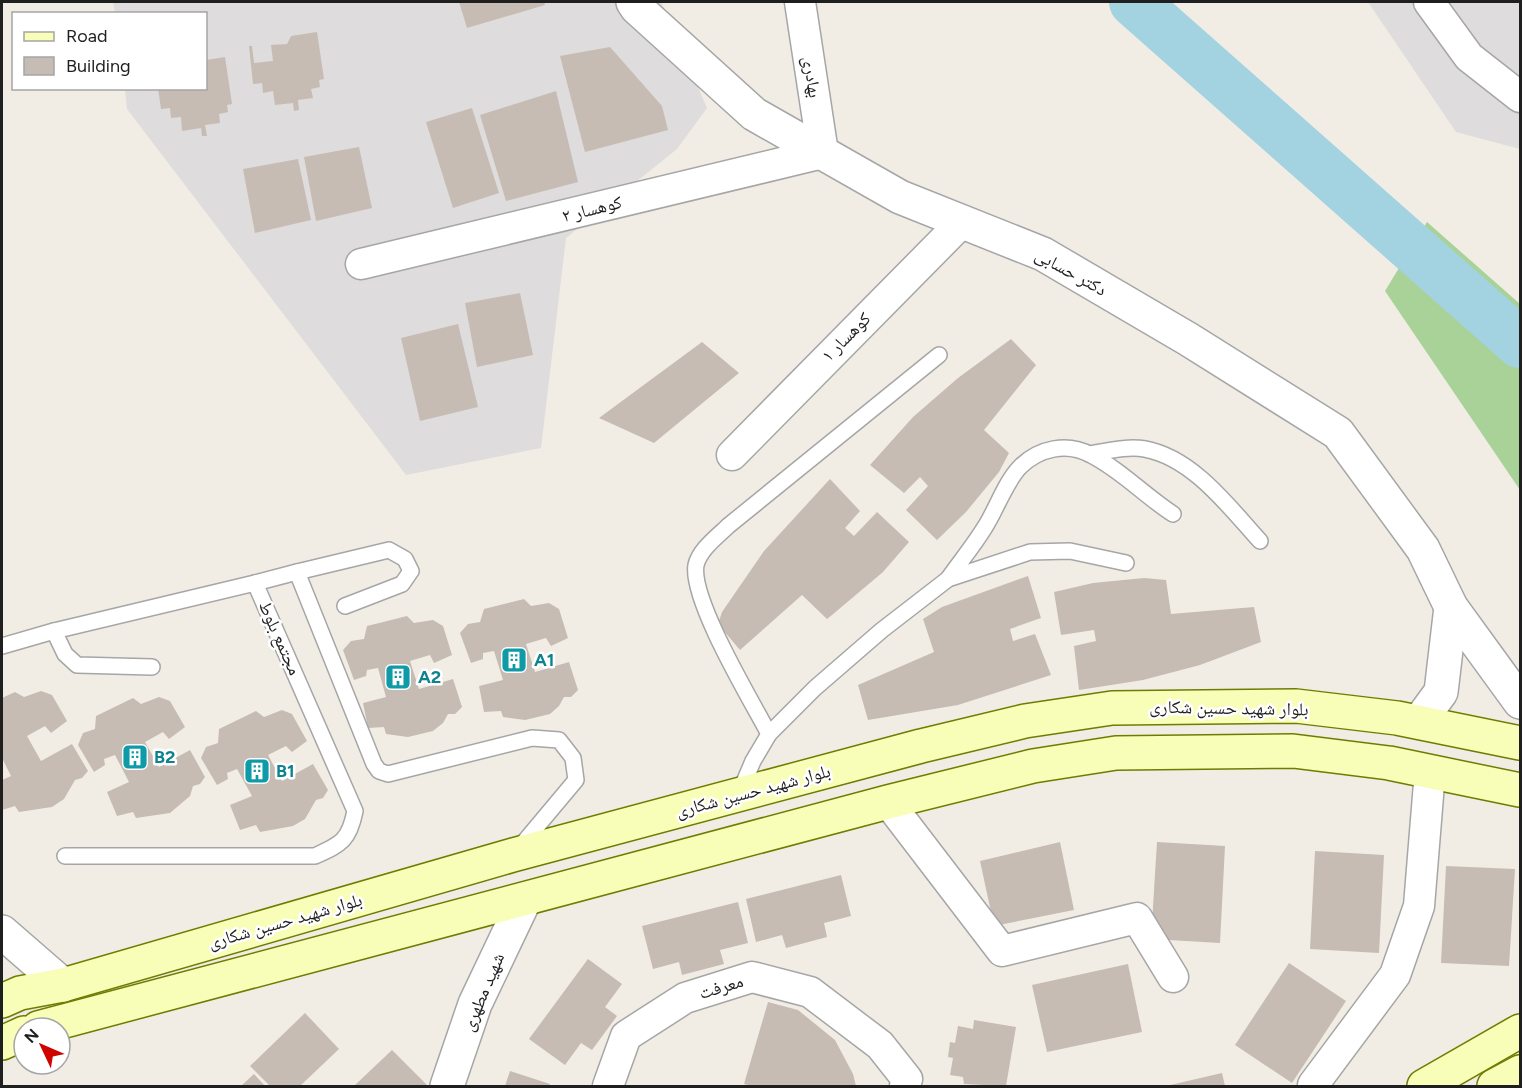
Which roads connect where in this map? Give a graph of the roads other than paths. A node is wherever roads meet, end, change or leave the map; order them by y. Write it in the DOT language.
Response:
graph roads {
  1 [pos="633,2"];
  2 [pos="800,2"];
  3 [pos="1430,2"];
  4 [pos="1521,97"];
  5 [pos="823,153"];
  6 [pos="962,222"];
  7 [pos="361,264"];
  8 [pos="939,355"];
  9 [pos="1090,454"];
  10 [pos="732,455"];
  11 [pos="1173,514"];
  12 [pos="1260,541"];
  13 [pos="1126,563"];
  14 [pos="297,572"];
  15 [pos="948,579"];
  16 [pos="255,582"];
  17 [pos="345,606"];
  18 [pos="1452,607"];
  19 [pos="54,631"];
  20 [pos="2,646"];
  21 [pos="152,667"];
  22 [pos="1521,702"];
  23 [pos="1419,723"];
  24 [pos="769,734"];
  25 [pos="1521,743"];
  26 [pos="1430,771"];
  27 [pos="1521,790"];
  28 [pos="739,794"];
  29 [pos="888,802"];
  30 [pos="513,855"];
  31 [pos="65,856"];
  32 [pos="525,899"];
  33 [pos="2,932"];
  34 [pos="1173,977"];
  35 [pos="63,985"];
  36 [pos="2,1001"];
  37 [pos="86,1014"];
  38 [pos="72,1018"];
  39 [pos="1521,1031"];
  40 [pos="1521,1071"];
  41 [pos="1313,1085"];
  42 [pos="447,1086"];
  43 [pos="608,1086"];
  44 [pos="905,1086"];
  45 [pos="1424,1086"];
  46 [pos="1494,1086"];
  1 -- 5 [label="street, دکتر حسابی"];
  2 -- 5 [label="street, بهادری"];
  3 -- 4 [label="street"];
  5 -- 6 [label="street, دکتر حسابی"];
  5 -- 7 [label="street, کوهسار ۲"];
  6 -- 10 [label="street, کوهسار ۱"];
  6 -- 18 [label="street, دکتر حسابی"];
  8 -- 24 [label="lane"];
  9 -- 11 [label="lane"];
  9 -- 12 [label="lane"];
  9 -- 15 [label="lane"];
  13 -- 15 [label="lane"];
  14 -- 16 [label="lane, مجتمع بلوط"];
  14 -- 17 [label="lane, مجتمع بلوط"];
  14 -- 30 [label="lane"];
  15 -- 24 [label="lane"];
  16 -- 19 [label="lane"];
  16 -- 31 [label="lane, مجتمع بلوط"];
  18 -- 22 [label="street, دکتر حسابی"];
  18 -- 23 [label="street"];
  19 -- 20 [label="lane"];
  19 -- 21 [label="lane"];
  23 -- 25 [label="main road, بلوار شهید حسین شکاری"];
  23 -- 28 [label="main road, بلوار شهید حسین شکاری"];
  24 -- 28 [label="lane"];
  26 -- 27 [label="main road"];
  26 -- 29 [label="main road"];
  26 -- 41 [label="street"];
  28 -- 30 [label="main road, بلوار شهید حسین شکاری"];
  29 -- 32 [label="main road"];
  29 -- 34 [label="street"];
  30 -- 32 [label="main road"];
  30 -- 35 [label="main road, بلوار شهید حسین شکاری"];
  32 -- 37 [label="main road"];
  32 -- 42 [label="street, شهید مطهری"];
  33 -- 35 [label="street"];
  35 -- 36 [label="main road, بلوار شهید حسین شکاری"];
  35 -- 37 [label="main road"];
  37 -- 38 [label="main road"];
  39 -- 45 [label="main road"];
  40 -- 46 [label="main road"];
  43 -- 44 [label="street, معرفت"];
}
